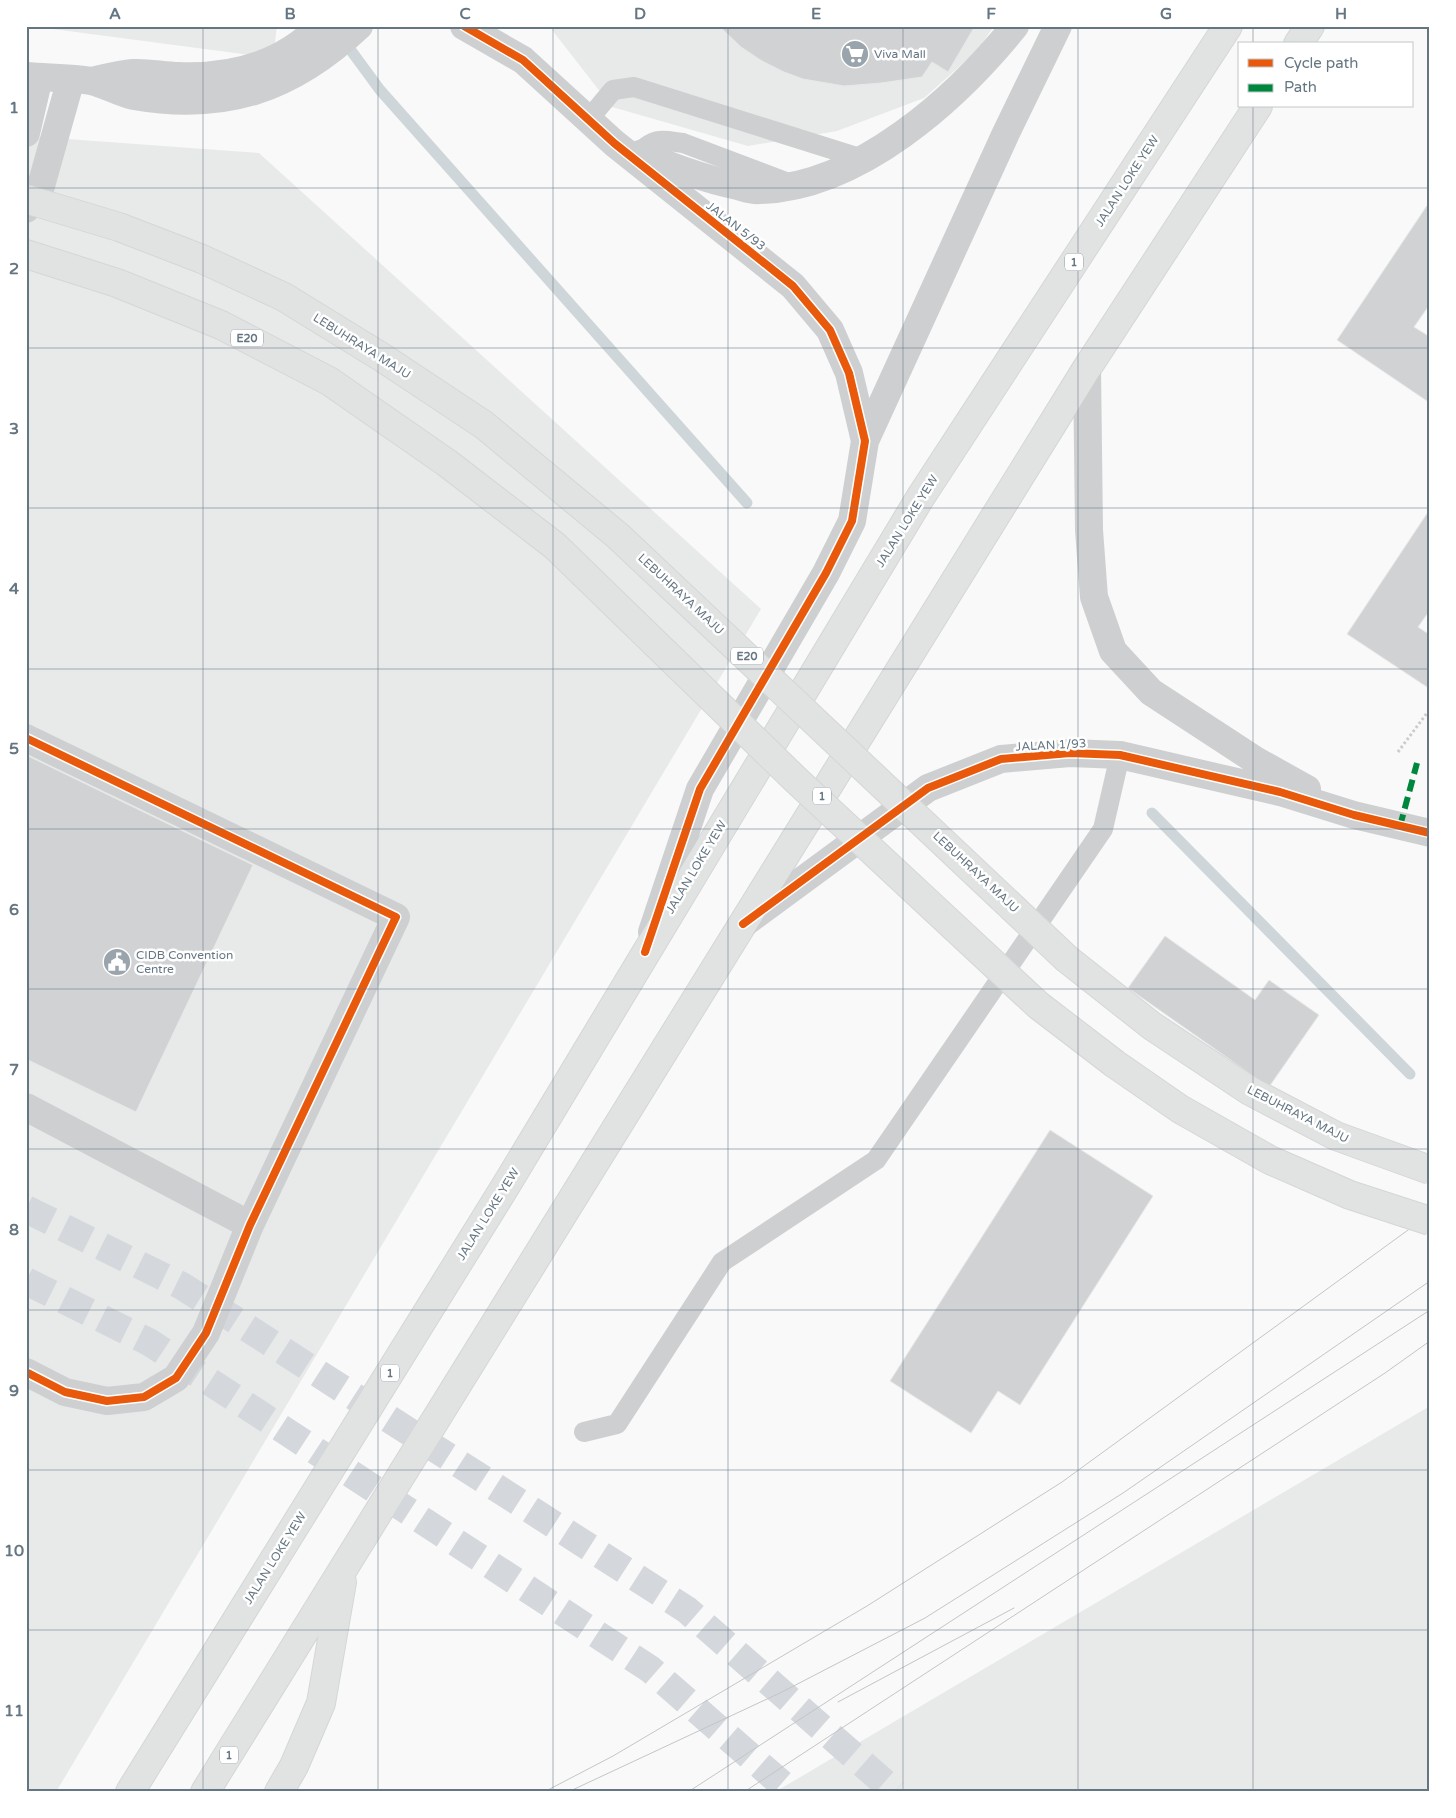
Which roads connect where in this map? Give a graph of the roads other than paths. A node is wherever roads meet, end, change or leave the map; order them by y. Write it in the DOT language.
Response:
graph roads {
  1 [pos="320,26"];
  2 [pos="464,26"];
  3 [pos="500,26"];
  4 [pos="1015,26"];
  5 [pos="1058,26"];
  6 [pos="1228,26"];
  7 [pos="1310,26"];
  8 [pos="355,30"];
  9 [pos="1299,42"];
  10 [pos="523,60"];
  11 [pos="33,76"];
  12 [pos="81,80"];
  13 [pos="132,84"];
  14 [pos="1257,108"];
  15 [pos="588,120"];
  16 [pos="26,133"];
  17 [pos="614,143"];
  18 [pos="863,159"];
  19 [pos="26,199"];
  20 [pos="26,209"];
  21 [pos="26,254"];
  22 [pos="1087,368"];
  23 [pos="865,441"];
  24 [pos="26,738"];
  25 [pos="1120,755"];
  26 [pos="1354,815"];
  27 [pos="1430,833"];
  28 [pos="743,924"];
  29 [pos="645,952"];
  30 [pos="26,1107"];
  31 [pos="1430,1170"];
  32 [pos="1430,1221"];
  33 [pos="250,1225"];
  34 [pos="26,1372"];
  35 [pos="584,1432"];
  36 [pos="344,1569"];
  37 [pos="130,1792"];
  38 [pos="206,1792"];
  39 [pos="279,1792"];
  1 -- 13 [label="street"];
  2 -- 10 [label="street, JALAN 5/93"];
  3 -- 10 [label="street, JALAN 5/93"];
  4 -- 18 [label="street, JALAN 5/93"];
  5 -- 23 [label="street"];
  6 -- 29 [label="highway, JALAN LOKE YEW / 1"];
  7 -- 9 [label="highway"];
  8 -- 13 [label="street"];
  10 -- 15 [label="street, JALAN 5/93"];
  11 -- 12 [label="street"];
  11 -- 16 [label="street"];
  12 -- 13 [label="street"];
  12 -- 20 [label="street"];
  14 -- 22 [label="highway, 1"];
  15 -- 17 [label="street, JALAN 5/93"];
  15 -- 18 [label="lane"];
  17 -- 18 [label="street, JALAN 5/93"];
  17 -- 23 [label="street, JALAN 5/93"];
  19 -- 31 [label="highway, LEBUHRAYA MAJU / E20, bridge"];
  21 -- 32 [label="highway, E20, bridge"];
  22 -- 26 [label="street, JALAN 1/93"];
  22 -- 28 [label="highway, 1"];
  23 -- 29 [label="street, JALAN 5/93"];
  24 -- 33 [label="street"];
  25 -- 26 [label="street, JALAN 1/93"];
  25 -- 28 [label="street, JALAN 1/93"];
  25 -- 35 [label="lane"];
  26 -- 27 [label="street, JALAN 1/93"];
  28 -- 36 [label="highway, 1"];
  29 -- 37 [label="highway, JALAN LOKE YEW / 1"];
  30 -- 33 [label="street"];
  33 -- 34 [label="street"];
  36 -- 38 [label="highway, 1"];
  36 -- 39 [label="highway"];
}
